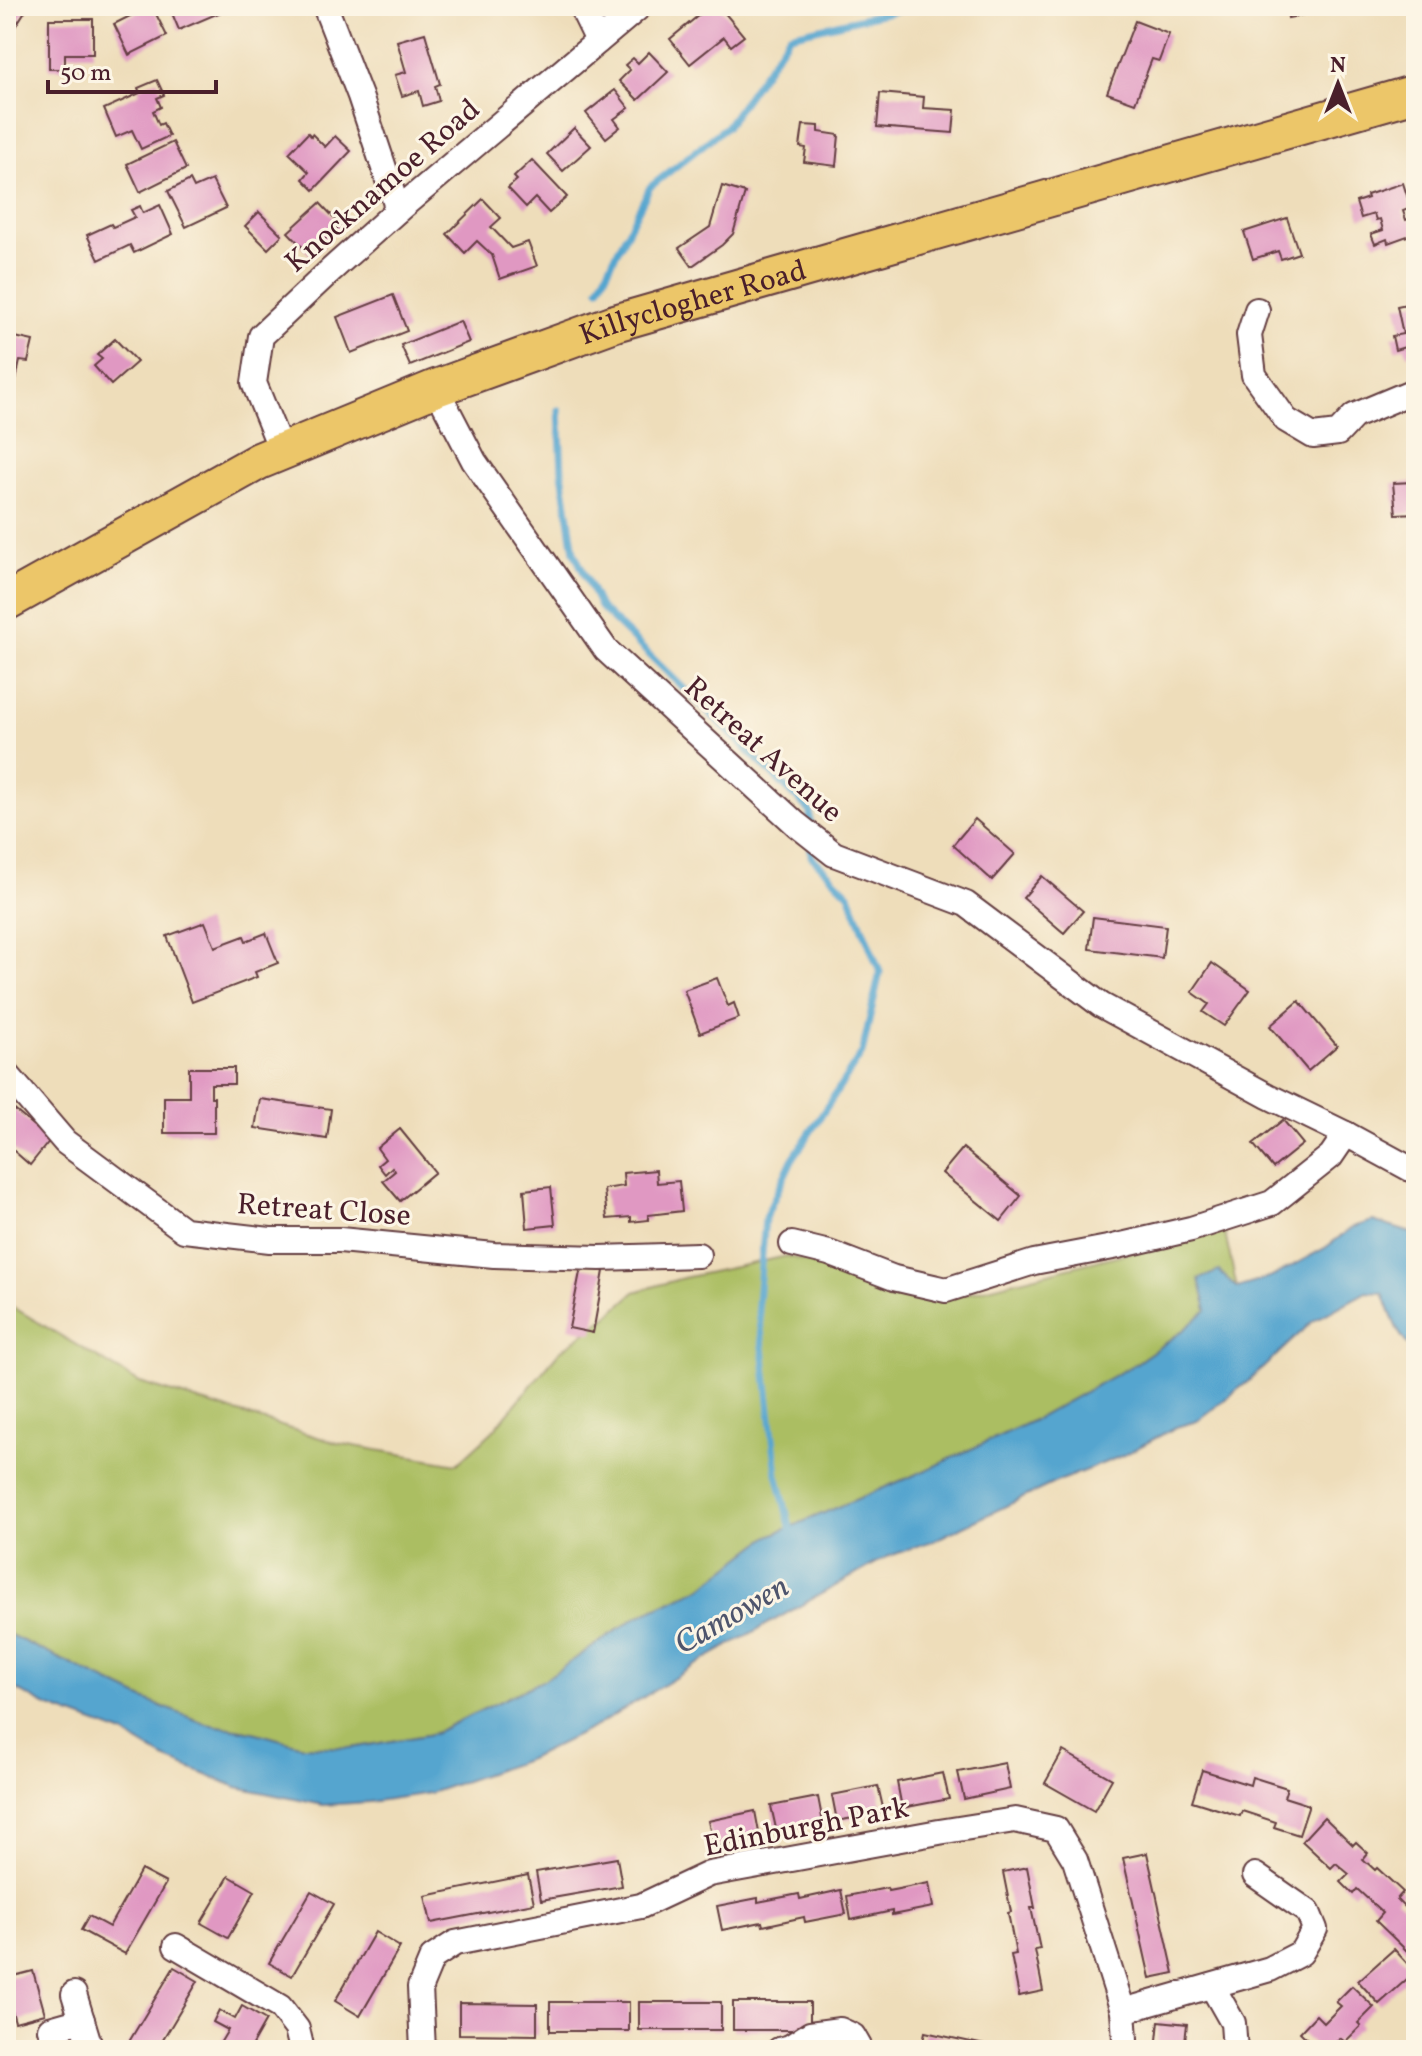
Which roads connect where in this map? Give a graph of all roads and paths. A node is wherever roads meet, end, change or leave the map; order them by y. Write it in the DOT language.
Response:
graph roads {
  1 [pos="325,6"];
  2 [pos="581,6"];
  3 [pos="640,6"];
  4 [pos="598,41"];
  5 [pos="1416,93"];
  6 [pos="398,210"];
  7 [pos="1257,310"];
  8 [pos="436,388"];
  9 [pos="1416,390"];
  10 [pos="282,452"];
  11 [pos="6,602"];
  12 [pos="6,1073"];
  13 [pos="1346,1134"];
  14 [pos="1416,1172"];
  15 [pos="792,1244"];
  16 [pos="698,1255"];
  17 [pos="1255,1875"];
  18 [pos="176,1946"];
  19 [pos="1212,1986"];
  20 [pos="74,1994"];
  21 [pos="1123,2011"];
  22 [pos="82,2020"];
  23 [pos="50,2029"];
  24 [pos="91,2050"];
  25 [pos="302,2050"];
  26 [pos="423,2050"];
  27 [pos="779,2050"];
  28 [pos="861,2050"];
  29 [pos="1123,2050"];
  30 [pos="1235,2050"];
  1 -- 6 [label="street"];
  2 -- 4 [label="street"];
  3 -- 4 [label="street, Knocknamoe Road"];
  4 -- 6 [label="street, Knocknamoe Road"];
  5 -- 8 [label="highway, Killyclogher Road"];
  6 -- 10 [label="street, Knocknamoe Road"];
  7 -- 9 [label="street"];
  8 -- 10 [label="highway, Killyclogher Road"];
  8 -- 13 [label="street, Retreat Avenue"];
  10 -- 11 [label="highway, Killyclogher Road"];
  12 -- 16 [label="street, Retreat Close"];
  13 -- 14 [label="street, Retreat Avenue"];
  13 -- 15 [label="street"];
  17 -- 19 [label="street"];
  18 -- 25 [label="street"];
  19 -- 21 [label="street"];
  19 -- 30 [label="street"];
  20 -- 22 [label="street"];
  21 -- 26 [label="street, Edinburgh Park"];
  21 -- 29 [label="street, Edinburgh Park"];
  22 -- 23 [label="street"];
  22 -- 24 [label="street"];
  27 -- 28 [label="street"];
}
